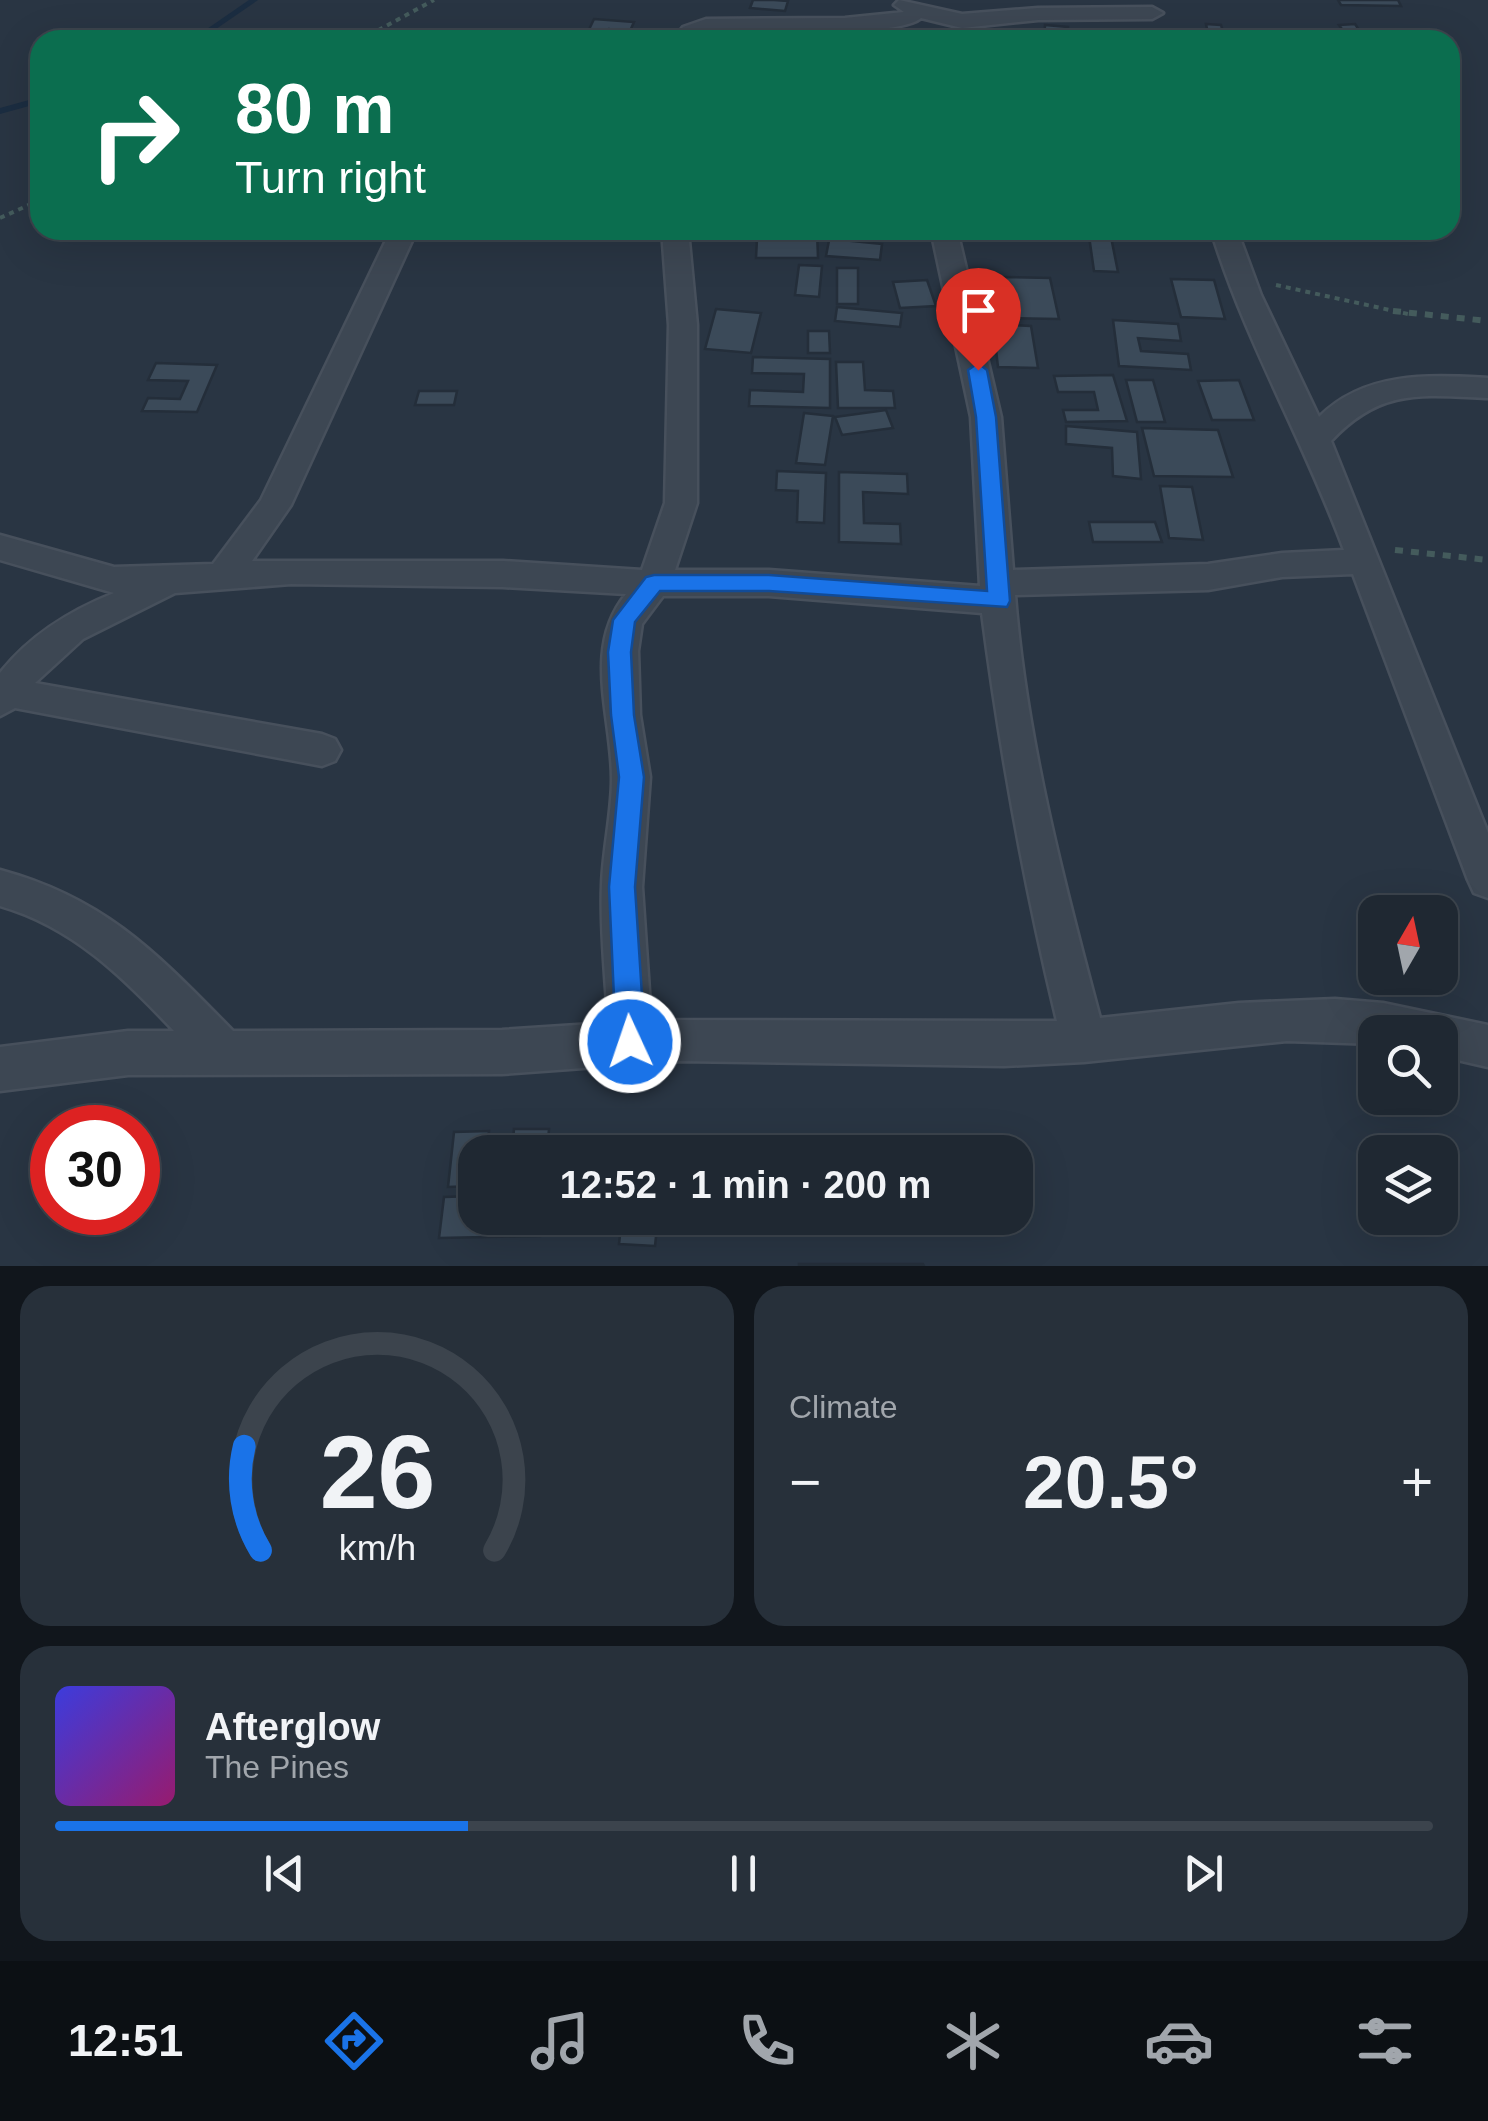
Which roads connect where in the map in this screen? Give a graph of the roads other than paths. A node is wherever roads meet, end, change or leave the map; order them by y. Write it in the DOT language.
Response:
graph roads {
  1 [pos="1149,6"];
  2 [pos="907,8"];
  3 [pos="696,30"];
  4 [pos="920,30"];
  5 [pos="959,30"];
  6 [pos="1160,30"];
  7 [pos="399,240"];
  8 [pos="676,240"];
  9 [pos="946,240"];
  10 [pos="1228,240"];
  11 [pos="1488,388"];
  12 [pos="1316,440"];
  13 [pos="0,547"];
  14 [pos="1362,554"];
  15 [pos="224,575"];
  16 [pos="186,578"];
  17 [pos="654,583"];
  18 [pos="998,592"];
  19 [pos="3,696"];
  20 [pos="322,750"];
  21 [pos="1488,880"];
  22 [pos="0,888"];
  23 [pos="1358,1023"];
  24 [pos="1458,1039"];
  25 [pos="1084,1041"];
  26 [pos="630,1042"];
  27 [pos="1488,1046"];
  28 [pos="222,1051"];
  29 [pos="0,1068"];
  1 -- 5 [label="street"];
  1 -- 6 [label="street"];
  2 -- 3 [label="street"];
  2 -- 4 [label="street"];
  2 -- 5 [label="street"];
  7 -- 15 [label="street"];
  8 -- 17 [label="street"];
  9 -- 18 [label="street"];
  10 -- 12 [label="street"];
  11 -- 12 [label="street"];
  12 -- 14 [label="street"];
  13 -- 16 [label="street"];
  14 -- 18 [label="street"];
  14 -- 21 [label="street"];
  15 -- 16 [label="street"];
  15 -- 17 [label="street"];
  16 -- 19 [label="street"];
  17 -- 18 [label="street"];
  17 -- 26 [label="street"];
  18 -- 25 [label="street"];
  19 -- 20 [label="street"];
  22 -- 28 [label="street"];
  23 -- 25 [label="street"];
  24 -- 27 [label="street"];
  25 -- 26 [label="street"];
  26 -- 28 [label="street"];
  28 -- 29 [label="street"];
}
